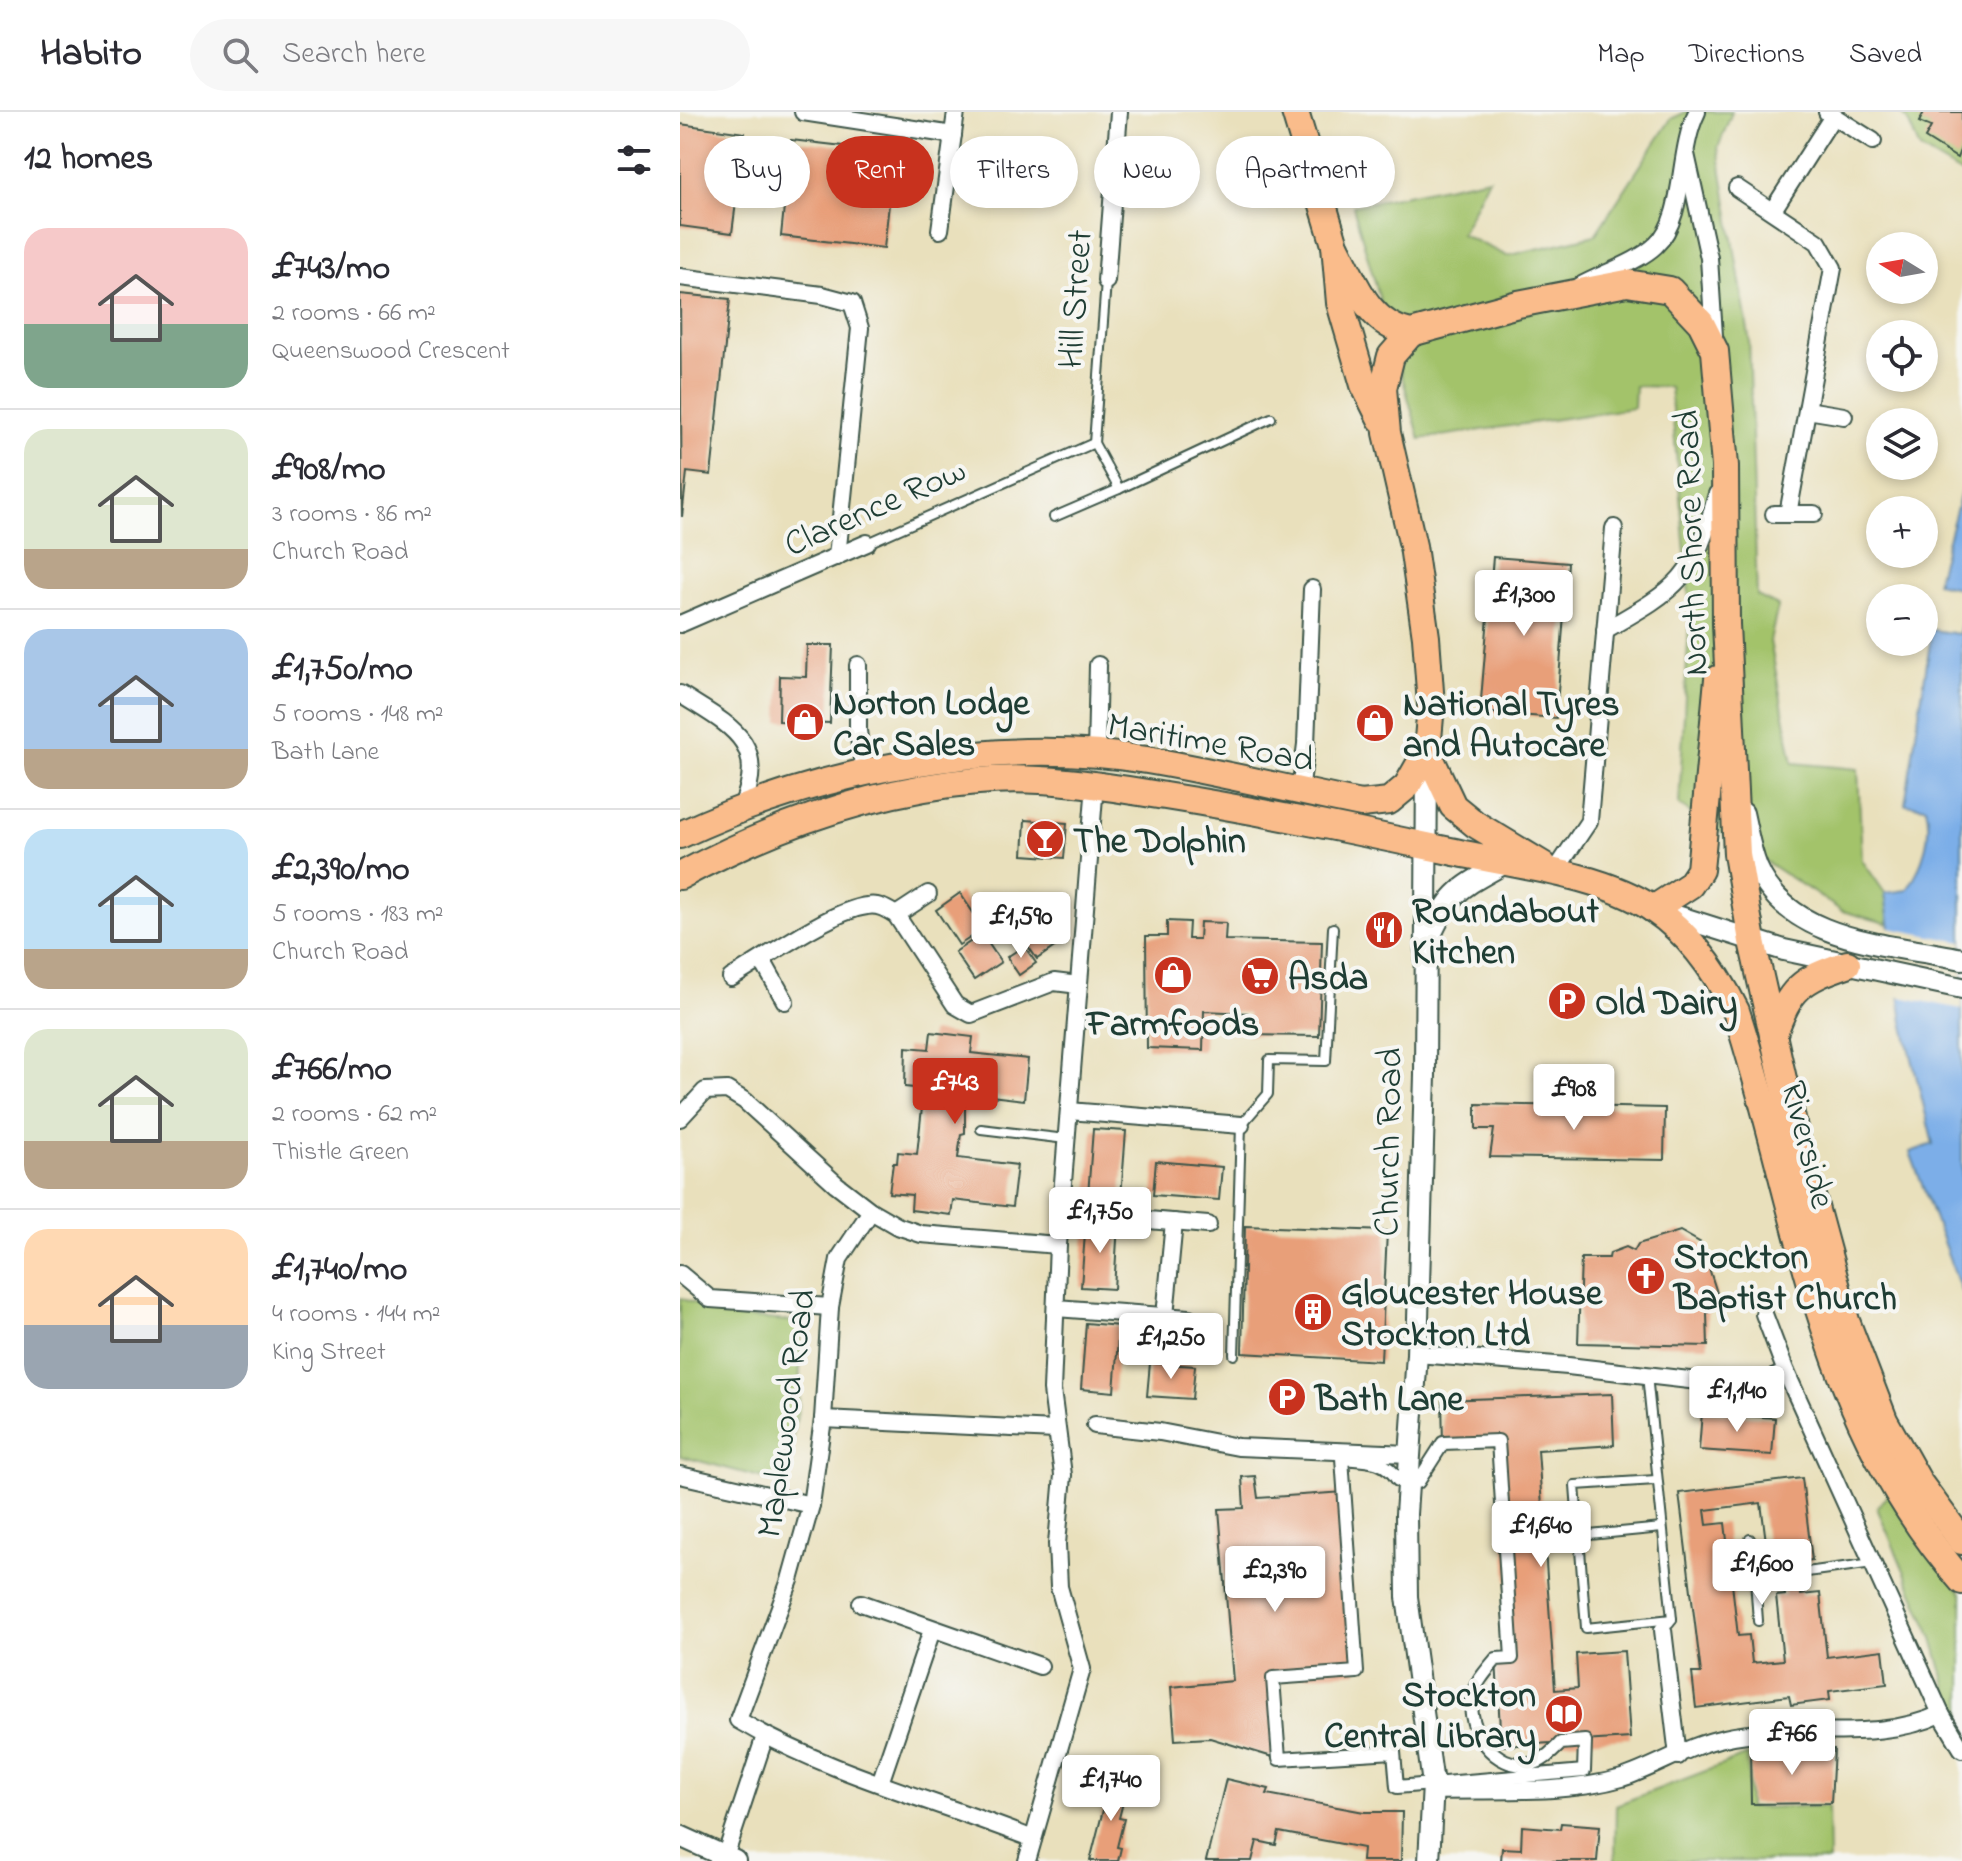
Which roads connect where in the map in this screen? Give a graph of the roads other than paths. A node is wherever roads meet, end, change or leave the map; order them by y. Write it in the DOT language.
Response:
graph roads {
  1 [pos="803,112"];
  2 [pos="956,112"];
  3 [pos="1119,112"];
  4 [pos="1295,112"];
  5 [pos="1697,112"];
  6 [pos="1830,114"];
  7 [pos="953,135"];
  8 [pos="1873,141"];
  9 [pos="1685,145"];
  10 [pos="1737,188"];
  11 [pos="1773,210"];
  12 [pos="940,230"];
  13 [pos="1335,245"];
  14 [pos="680,277"];
  15 [pos="1106,281"];
  16 [pos="1569,292"];
  17 [pos="1411,333"];
  18 [pos="1715,351"];
  19 [pos="1807,410"];
  20 [pos="1844,416"];
  21 [pos="1271,418"];
  22 [pos="1387,433"];
  23 [pos="1094,443"];
  24 [pos="1725,466"];
  25 [pos="1119,489"];
  26 [pos="1814,514"];
  27 [pos="1054,517"];
  28 [pos="1614,528"];
  29 [pos="867,543"];
  30 [pos="837,557"];
  31 [pos="1312,589"];
  32 [pos="680,624"];
  33 [pos="1726,624"];
  34 [pos="1605,630"];
  35 [pos="858,665"];
  36 [pos="1098,665"];
  37 [pos="680,694"];
  38 [pos="1427,751"];
  39 [pos="1096,755"];
  40 [pos="864,773"];
  41 [pos="1735,783"];
  42 [pos="1095,784"];
  43 [pos="1300,792"];
  44 [pos="742,806"];
  45 [pos="680,835"];
  46 [pos="1428,846"];
  47 [pos="1505,863"];
  48 [pos="1554,873"];
  49 [pos="680,876"];
  50 [pos="928,894"];
  51 [pos="1653,909"];
  52 [pos="896,915"];
  53 [pos="1333,928"];
  54 [pos="1752,941"];
  55 [pos="1425,949"];
  56 [pos="1962,959"];
  57 [pos="762,960"];
  58 [pos="1857,966"];
  59 [pos="731,978"];
  60 [pos="1079,985"];
  61 [pos="1962,988"];
  62 [pos="785,1001"];
  63 [pos="1773,1036"];
  64 [pos="1069,1111"];
  65 [pos="680,1118"];
  66 [pos="1241,1125"];
  67 [pos="981,1129"];
  68 [pos="1067,1139"];
  69 [pos="871,1211"];
  70 [pos="1136,1219"];
  71 [pos="1174,1222"];
  72 [pos="1208,1225"];
  73 [pos="1058,1245"];
  74 [pos="680,1274"];
  75 [pos="830,1307"];
  76 [pos="1056,1308"];
  77 [pos="1764,1314"];
  78 [pos="1165,1316"];
  79 [pos="1189,1318"];
  80 [pos="1417,1354"];
  81 [pos="1234,1355"];
  82 [pos="1786,1372"];
  83 [pos="1647,1374"];
  84 [pos="823,1419"];
  85 [pos="1095,1425"];
  86 [pos="1056,1430"];
  87 [pos="1410,1454"];
  88 [pos="680,1475"];
  89 [pos="1656,1480"];
  90 [pos="1408,1481"];
  91 [pos="811,1505"];
  92 [pos="1662,1528"];
  93 [pos="1579,1536"];
  94 [pos="1750,1539"];
  95 [pos="1962,1541"];
  96 [pos="1873,1563"];
  97 [pos="1755,1579"];
  98 [pos="1962,1581"];
  99 [pos="861,1603"];
  100 [pos="1758,1621"];
  101 [pos="1668,1624"];
  102 [pos="932,1630"];
  103 [pos="1040,1666"];
  104 [pos="1941,1714"];
  105 [pos="765,1736"];
  106 [pos="1962,1749"];
  107 [pos="1678,1756"];
  108 [pos="880,1783"];
  109 [pos="1433,1788"];
  110 [pos="680,1836"];
  111 [pos="1033,1839"];
  112 [pos="730,1859"];
  113 [pos="1027,1861"];
  114 [pos="1429,1861"];
  1 -- 7 [label="street"];
  2 -- 7 [label="street"];
  3 -- 15 [label="street, Hill Street"];
  4 -- 13 [label="main road, Church Road"];
  5 -- 9 [label="street"];
  6 -- 8 [label="street"];
  6 -- 11 [label="street"];
  7 -- 12 [label="street"];
  9 -- 16 [label="street"];
  9 -- 18 [label="street, North Shore Road"];
  10 -- 11 [label="street"];
  11 -- 19 [label="street"];
  13 -- 17 [label="main road, Church Road"];
  13 -- 22 [label="main road, Church Road"];
  14 -- 30 [label="street"];
  15 -- 23 [label="lane, Hill Street"];
  16 -- 17 [label="main road"];
  16 -- 18 [label="main road"];
  17 -- 22 [label="main road, Church Road"];
  18 -- 24 [label="main road, North Shore Road"];
  19 -- 20 [label="street"];
  19 -- 26 [label="street"];
  21 -- 25 [label="lane"];
  22 -- 38 [label="main road, Church Road"];
  23 -- 25 [label="lane"];
  23 -- 29 [label="lane, Clarence Row"];
  24 -- 33 [label="main road, North Shore Road"];
  24 -- 34 [label="street"];
  25 -- 27 [label="lane"];
  28 -- 34 [label="street"];
  29 -- 30 [label="street, Clarence Row"];
  30 -- 32 [label="street, Clarence Row"];
  31 -- 43 [label="street"];
  33 -- 41 [label="main road, North Shore Road"];
  33 -- 51 [label="main road"];
  34 -- 48 [label="street"];
  35 -- 40 [label="street"];
  36 -- 39 [label="street"];
  37 -- 44 [label="street"];
  38 -- 43 [label="main road, Maritime Road"];
  38 -- 46 [label="street, Church Road"];
  38 -- 48 [label="main road, Riverside"];
  39 -- 40 [label="main road, Maritime Road"];
  39 -- 43 [label="main road, Maritime Road"];
  40 -- 44 [label="main road, Maritime Road"];
  41 -- 54 [label="main road, North Shore Road"];
  41 -- 56 [label="street"];
  42 -- 46 [label="main road, Maritime Road"];
  42 -- 49 [label="main road, Maritime Road"];
  42 -- 60 [label="street"];
  44 -- 45 [label="main road, Maritime Road"];
  46 -- 47 [label="main road, Riverside"];
  46 -- 55 [label="street, Church Road"];
  47 -- 48 [label="main road, Riverside"];
  47 -- 55 [label="street, Church Road"];
  48 -- 51 [label="main road, Riverside"];
  50 -- 52 [label="street"];
  51 -- 54 [label="street, Riverside"];
  51 -- 98 [label="main road, Riverside"];
  52 -- 57 [label="street"];
  52 -- 60 [label="street"];
  53 -- 66 [label="lane"];
  54 -- 58 [label="street"];
  54 -- 63 [label="main road, Riverside"];
  55 -- 80 [label="street, Church Road"];
  57 -- 59 [label="street"];
  57 -- 62 [label="street"];
  58 -- 61 [label="street"];
  58 -- 63 [label="main road"];
  60 -- 64 [label="street"];
  63 -- 95 [label="main road, Riverside"];
  64 -- 66 [label="street"];
  64 -- 68 [label="street"];
  65 -- 69 [label="street"];
  66 -- 81 [label="lane"];
  67 -- 68 [label="lane"];
  68 -- 73 [label="street"];
  69 -- 73 [label="street"];
  69 -- 75 [label="street, Maplewood Road"];
  70 -- 71 [label="street"];
  71 -- 72 [label="street"];
  71 -- 78 [label="street"];
  73 -- 76 [label="street"];
  74 -- 75 [label="street"];
  75 -- 84 [label="street, Maplewood Road"];
  76 -- 78 [label="street"];
  76 -- 86 [label="street"];
  77 -- 82 [label="street"];
  78 -- 79 [label="street"];
  80 -- 83 [label="street"];
  80 -- 87 [label="street, Church Road"];
  82 -- 83 [label="street"];
  82 -- 96 [label="street"];
  83 -- 89 [label="lane"];
  84 -- 86 [label="street"];
  84 -- 91 [label="street, Maplewood Road"];
  85 -- 87 [label="street"];
  86 -- 111 [label="street"];
  87 -- 90 [label="street, Church Road"];
  88 -- 91 [label="street"];
  89 -- 92 [label="lane"];
  89 -- 93 [label="lane"];
  90 -- 109 [label="street, Church Road"];
  90 -- 109 [label="street"];
  90 -- 109 [label="street"];
  91 -- 105 [label="street, Maplewood Road"];
  92 -- 93 [label="lane"];
  92 -- 101 [label="lane"];
  93 -- 101 [label="lane"];
  94 -- 97 [label="lane"];
  96 -- 97 [label="lane"];
  96 -- 104 [label="street"];
  97 -- 100 [label="lane"];
  99 -- 102 [label="street"];
  101 -- 107 [label="street"];
  102 -- 103 [label="street"];
  102 -- 108 [label="street"];
  104 -- 106 [label="street"];
  104 -- 107 [label="street"];
  105 -- 108 [label="street"];
  105 -- 112 [label="street"];
  107 -- 109 [label="street"];
  108 -- 111 [label="street"];
  109 -- 114 [label="street, Church Road"];
  110 -- 112 [label="street"];
  111 -- 113 [label="street"];
}
